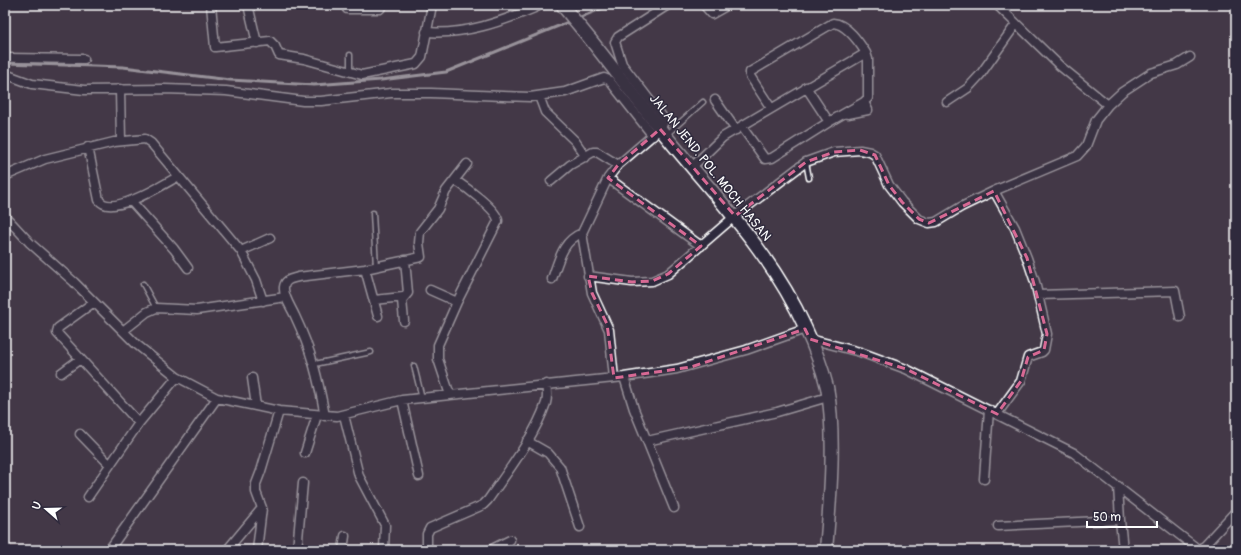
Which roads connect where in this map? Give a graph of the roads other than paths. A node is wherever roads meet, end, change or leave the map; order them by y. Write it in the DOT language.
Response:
graph roads {
  1 [pos="211,5"];
  2 [pos="248,5"];
  3 [pos="345,5"];
  4 [pos="383,5"];
  5 [pos="432,5"];
  6 [pos="562,5"];
  7 [pos="668,5"];
  8 [pos="704,5"];
  9 [pos="728,5"];
  10 [pos="997,5"];
  11 [pos="536,7"];
  12 [pos="1016,24"];
  13 [pos="426,32"];
  14 [pos="257,43"];
  15 [pos="866,53"];
  16 [pos="350,54"];
  17 [pos="1190,57"];
  18 [pos="5,58"];
  19 [pos="84,59"];
  20 [pos="5,74"];
  21 [pos="350,74"];
  22 [pos="806,87"];
  23 [pos="120,89"];
  24 [pos="539,96"];
  25 [pos="715,100"];
  26 [pos="703,102"];
  27 [pos="947,102"];
  28 [pos="1108,105"];
  29 [pos="771,108"];
  30 [pos="829,122"];
  31 [pos="739,128"];
  32 [pos="660,134"];
  33 [pos="121,141"];
  34 [pos="88,147"];
  35 [pos="586,157"];
  36 [pos="806,162"];
  37 [pos="467,164"];
  38 [pos="618,165"];
  39 [pos="692,167"];
  40 [pos="5,176"];
  41 [pos="177,176"];
  42 [pos="608,178"];
  43 [pos="809,178"];
  44 [pos="455,180"];
  45 [pos="551,181"];
  46 [pos="994,191"];
  47 [pos="131,201"];
  48 [pos="373,213"];
  49 [pos="5,216"];
  50 [pos="735,216"];
  51 [pos="582,233"];
  52 [pos="270,238"];
  53 [pos="701,246"];
  54 [pos="241,251"];
  55 [pos="405,260"];
  56 [pos="376,267"];
  57 [pos="188,268"];
  58 [pos="365,269"];
  59 [pos="588,276"];
  60 [pos="552,279"];
  61 [pos="143,284"];
  62 [pos="430,290"];
  63 [pos="1038,295"];
  64 [pos="286,297"];
  65 [pos="403,297"];
  66 [pos="374,300"];
  67 [pos="263,301"];
  68 [pos="94,302"];
  69 [pos="457,302"];
  70 [pos="156,308"];
  71 [pos="378,316"];
  72 [pos="1180,317"];
  73 [pos="404,321"];
  74 [pos="123,331"];
  75 [pos="808,334"];
  76 [pos="370,352"];
  77 [pos="80,359"];
  78 [pos="315,364"];
  79 [pos="414,366"];
  80 [pos="61,373"];
  81 [pos="177,377"];
  82 [pos="624,377"];
  83 [pos="252,378"];
  84 [pos="614,378"];
  85 [pos="546,384"];
  86 [pos="450,395"];
  87 [pos="217,398"];
  88 [pos="422,398"];
  89 [pos="828,398"];
  90 [pos="402,400"];
  91 [pos="256,406"];
  92 [pos="989,410"];
  93 [pos="279,411"];
  94 [pos="997,414"];
  95 [pos="344,415"];
  96 [pos="321,416"];
  97 [pos="139,423"];
  98 [pos="80,434"];
  99 [pos="527,441"];
  100 [pos="647,441"];
  101 [pos="305,453"];
  102 [pos="110,465"];
  103 [pos="419,476"];
  104 [pos="984,479"];
  105 [pos="303,483"];
  106 [pos="1118,486"];
  107 [pos="88,497"];
  108 [pos="262,508"];
  109 [pos="674,508"];
  110 [pos="1236,511"];
  111 [pos="1120,520"];
  112 [pos="998,526"];
  113 [pos="580,527"];
  114 [pos="345,536"];
  115 [pos="510,540"];
  116 [pos="109,550"];
  117 [pos="227,550"];
  118 [pos="257,550"];
  119 [pos="296,550"];
  120 [pos="343,550"];
  121 [pos="384,550"];
  122 [pos="427,550"];
  123 [pos="490,550"];
  124 [pos="826,550"];
  125 [pos="1123,550"];
  126 [pos="1199,550"];
  1 -- 14 [label="street"];
  2 -- 14 [label="street"];
  3 -- 4 [label="street"];
  5 -- 13 [label="street"];
  6 -- 32 [label="main road, JALAN JEND. POL. MOCH HASAN, bridge"];
  7 -- 32 [label="street"];
  8 -- 9 [label="street"];
  10 -- 12 [label="street"];
  11 -- 13 [label="street"];
  12 -- 27 [label="street"];
  12 -- 28 [label="street"];
  13 -- 21 [label="street"];
  14 -- 21 [label="street"];
  15 -- 22 [label="street"];
  15 -- 29 [label="street"];
  15 -- 30 [label="street"];
  16 -- 21 [label="lane"];
  17 -- 28 [label="street"];
  18 -- 19 [label="street"];
  20 -- 23 [label="street"];
  22 -- 29 [label="street"];
  22 -- 30 [label="street"];
  23 -- 24 [label="street"];
  23 -- 33 [label="street"];
  24 -- 32 [label="street"];
  24 -- 35 [label="street"];
  25 -- 31 [label="street"];
  26 -- 32 [label="lane"];
  28 -- 46 [label="street"];
  29 -- 31 [label="street"];
  30 -- 31 [label="street"];
  31 -- 39 [label="street"];
  32 -- 38 [label="street"];
  32 -- 39 [label="main road, JALAN JEND. POL. MOCH HASAN"];
  33 -- 34 [label="street"];
  33 -- 41 [label="street"];
  34 -- 40 [label="street"];
  34 -- 47 [label="street"];
  35 -- 38 [label="street"];
  35 -- 45 [label="street"];
  36 -- 43 [label="lane"];
  36 -- 46 [label="street"];
  36 -- 50 [label="street"];
  37 -- 44 [label="street"];
  38 -- 42 [label="street"];
  39 -- 50 [label="main road, JALAN JEND. POL. MOCH HASAN"];
  41 -- 47 [label="street"];
  41 -- 54 [label="street"];
  42 -- 51 [label="street"];
  42 -- 53 [label="street"];
  44 -- 55 [label="street"];
  44 -- 69 [label="street"];
  46 -- 63 [label="street"];
  47 -- 57 [label="street"];
  48 -- 56 [label="lane"];
  49 -- 68 [label="street"];
  50 -- 53 [label="street"];
  50 -- 75 [label="main road, JALAN JEND. POL. MOCH HASAN"];
  51 -- 59 [label="street"];
  51 -- 60 [label="street"];
  52 -- 54 [label="street"];
  53 -- 59 [label="street"];
  54 -- 67 [label="street"];
  55 -- 56 [label="street"];
  55 -- 65 [label="street"];
  56 -- 58 [label="street"];
  58 -- 64 [label="street"];
  58 -- 66 [label="street"];
  59 -- 84 [label="street"];
  61 -- 70 [label="lane"];
  62 -- 69 [label="street"];
  63 -- 72 [label="street"];
  63 -- 94 [label="street"];
  64 -- 67 [label="street"];
  64 -- 78 [label="street"];
  65 -- 66 [label="street"];
  65 -- 73 [label="street"];
  66 -- 71 [label="street"];
  67 -- 70 [label="street"];
  68 -- 74 [label="street"];
  68 -- 77 [label="street"];
  69 -- 86 [label="street"];
  70 -- 74 [label="street"];
  74 -- 81 [label="street"];
  75 -- 82 [label="street"];
  75 -- 89 [label="main road, JALAN JEND. POL. MOCH HASAN"];
  75 -- 92 [label="street"];
  76 -- 78 [label="lane"];
  77 -- 80 [label="street"];
  77 -- 97 [label="street"];
  78 -- 96 [label="street"];
  79 -- 88 [label="lane"];
  81 -- 87 [label="street"];
  81 -- 97 [label="street"];
  82 -- 84 [label="street"];
  82 -- 100 [label="street"];
  83 -- 91 [label="street"];
  84 -- 85 [label="street"];
  85 -- 86 [label="street"];
  85 -- 99 [label="street"];
  86 -- 88 [label="street"];
  87 -- 91 [label="street"];
  87 -- 116 [label="street"];
  88 -- 90 [label="street"];
  89 -- 100 [label="street"];
  89 -- 124 [label="main road, JALAN JEND. POL. MOCH HASAN"];
  90 -- 95 [label="street"];
  90 -- 103 [label="street"];
  91 -- 93 [label="street"];
  92 -- 94 [label="street"];
  92 -- 104 [label="street"];
  93 -- 96 [label="street"];
  93 -- 108 [label="street"];
  94 -- 106 [label="street"];
  95 -- 96 [label="street"];
  95 -- 121 [label="street"];
  96 -- 101 [label="street"];
  97 -- 102 [label="street"];
  98 -- 102 [label="street"];
  99 -- 113 [label="street"];
  99 -- 122 [label="street"];
  100 -- 109 [label="street"];
  102 -- 107 [label="street"];
  105 -- 119 [label="street"];
  106 -- 111 [label="street"];
  106 -- 126 [label="street"];
  108 -- 117 [label="street"];
  108 -- 118 [label="street"];
  110 -- 126 [label="street"];
  111 -- 112 [label="street"];
  111 -- 125 [label="street"];
  114 -- 120 [label="street"];
  115 -- 123 [label="street"];
}
